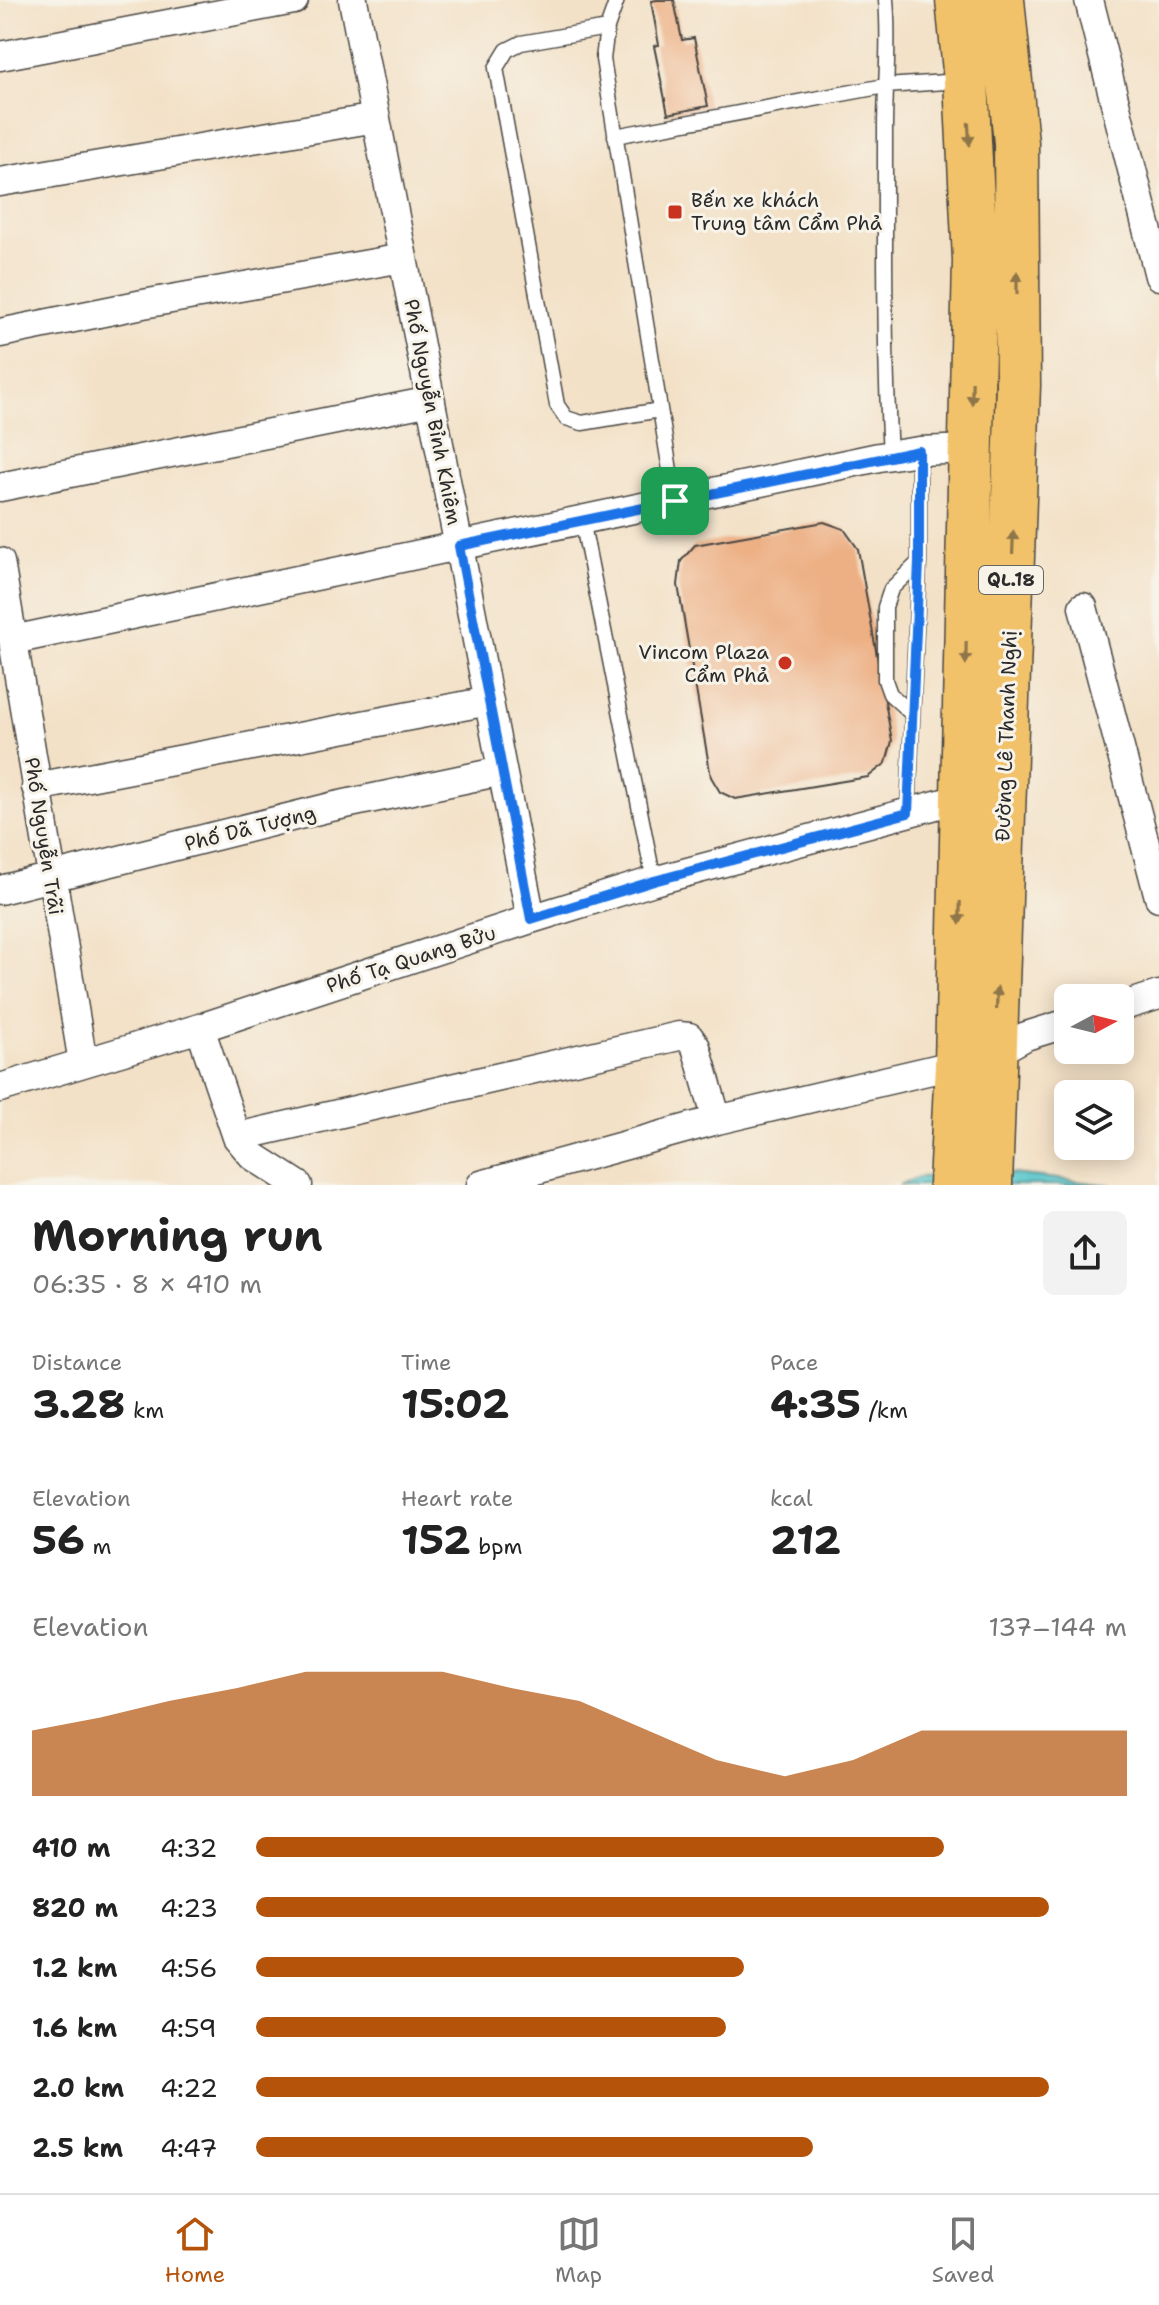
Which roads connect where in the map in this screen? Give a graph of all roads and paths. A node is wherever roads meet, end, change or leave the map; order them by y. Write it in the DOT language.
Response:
graph roads {
  1 [pos="294,0"];
  2 [pos="353,0"];
  3 [pos="617,0"];
  4 [pos="886,0"];
  5 [pos="958,0"];
  6 [pos="1002,0"];
  7 [pos="1089,0"];
  8 [pos="607,28"];
  9 [pos="0,56"];
  10 [pos="1009,72"];
  11 [pos="966,81"];
  12 [pos="885,86"];
  13 [pos="376,118"];
  14 [pos="615,136"];
  15 [pos="0,182"];
  16 [pos="403,258"];
  17 [pos="1159,276"];
  18 [pos="0,333"];
  19 [pos="431,401"];
  20 [pos="660,410"];
  21 [pos="971,449"];
  22 [pos="919,451"];
  23 [pos="890,455"];
  24 [pos="0,487"];
  25 [pos="675,501"];
  26 [pos="582,520"];
  27 [pos="459,546"];
  28 [pos="0,562"];
  29 [pos="919,562"];
  30 [pos="1083,607"];
  31 [pos="13,640"];
  32 [pos="489,701"];
  33 [pos="912,714"];
  34 [pos="502,771"];
  35 [pos="36,787"];
  36 [pos="962,798"];
  37 [pos="908,813"];
  38 [pos="51,879"];
  39 [pos="654,881"];
  40 [pos="0,890"];
  41 [pos="1159,897"];
  42 [pos="531,919"];
  43 [pos="1159,995"];
  44 [pos="1134,1003"];
  45 [pos="1054,1027"];
  46 [pos="200,1028"];
  47 [pos="976,1059"];
  48 [pos="83,1063"];
  49 [pos="0,1088"];
  50 [pos="717,1120"];
  51 [pos="237,1137"];
  52 [pos="971,1172"];
  53 [pos="298,1185"];
  54 [pos="481,1185"];
  1 -- 9 [label="street"];
  2 -- 13 [label="street, Phố Nguyễn Bỉnh Khiêm"];
  3 -- 8 [label="lane"];
  4 -- 12 [label="lane"];
  5 -- 11 [label="highway, Đường Lê Thanh Nghị / QL.18"];
  6 -- 10 [label="highway, Đường Lê Thanh Nghị / QL.18"];
  7 -- 17 [label="street"];
  8 -- 14 [label="lane"];
  8 -- 20 [label="lane"];
  10 -- 11 [label="highway"];
  47 -- 10 [label="highway, Đường Lê Thanh Nghị / QL.18, one-way"];
  11 -- 12 [label="lane"];
  11 -- 21 [label="highway, Đường Lê Thanh Nghị / QL.18, one-way"];
  12 -- 14 [label="lane"];
  12 -- 23 [label="lane"];
  13 -- 15 [label="street"];
  13 -- 16 [label="street, Phố Nguyễn Bỉnh Khiêm"];
  14 -- 20 [label="lane"];
  16 -- 18 [label="street"];
  16 -- 19 [label="street, Phố Nguyễn Bỉnh Khiêm"];
  19 -- 24 [label="street"];
  19 -- 27 [label="street, Phố Nguyễn Bỉnh Khiêm"];
  20 -- 25 [label="lane"];
  21 -- 22 [label="street"];
  21 -- 36 [label="highway, Đường Lê Thanh Nghị / QL.18, one-way"];
  22 -- 23 [label="street"];
  22 -- 29 [label="lane"];
  23 -- 25 [label="street"];
  25 -- 26 [label="street"];
  26 -- 27 [label="street"];
  26 -- 39 [label="lane"];
  27 -- 31 [label="street"];
  27 -- 32 [label="street, Phố Nguyễn Bỉnh Khiêm"];
  28 -- 31 [label="street, Phố Nguyễn Trãi"];
  29 -- 33 [label="lane"];
  29 -- 33 [label="lane"];
  30 -- 41 [label="street"];
  31 -- 35 [label="street, Phố Nguyễn Trãi"];
  32 -- 34 [label="street, Phố Nguyễn Bỉnh Khiêm"];
  32 -- 35 [label="street"];
  33 -- 37 [label="lane"];
  34 -- 38 [label="street, Phố Dã Tượng"];
  34 -- 42 [label="street, Phố Nguyễn Bỉnh Khiêm"];
  35 -- 38 [label="street, Phố Nguyễn Trãi"];
  36 -- 37 [label="street, Phố Tạ Quang Bửu"];
  36 -- 47 [label="highway, Đường Lê Thanh Nghị / QL.18, one-way"];
  37 -- 39 [label="street, Phố Tạ Quang Bửu"];
  38 -- 40 [label="street, Phố Dã Tượng"];
  38 -- 48 [label="street, Phố Nguyễn Trãi"];
  39 -- 42 [label="street, Phố Tạ Quang Bửu"];
  42 -- 46 [label="street, Phố Tạ Quang Bửu"];
  43 -- 44 [label="street"];
  45 -- 47 [label="street"];
  46 -- 48 [label="street, Phố Tạ Quang Bửu"];
  46 -- 51 [label="street"];
  47 -- 50 [label="street"];
  47 -- 52 [label="highway, Đường Lê Thanh Nghị / QL.18"];
  48 -- 49 [label="street, Phố Tạ Quang Bửu"];
  50 -- 51 [label="street"];
  50 -- 54 [label="street"];
  51 -- 53 [label="street"];
}
